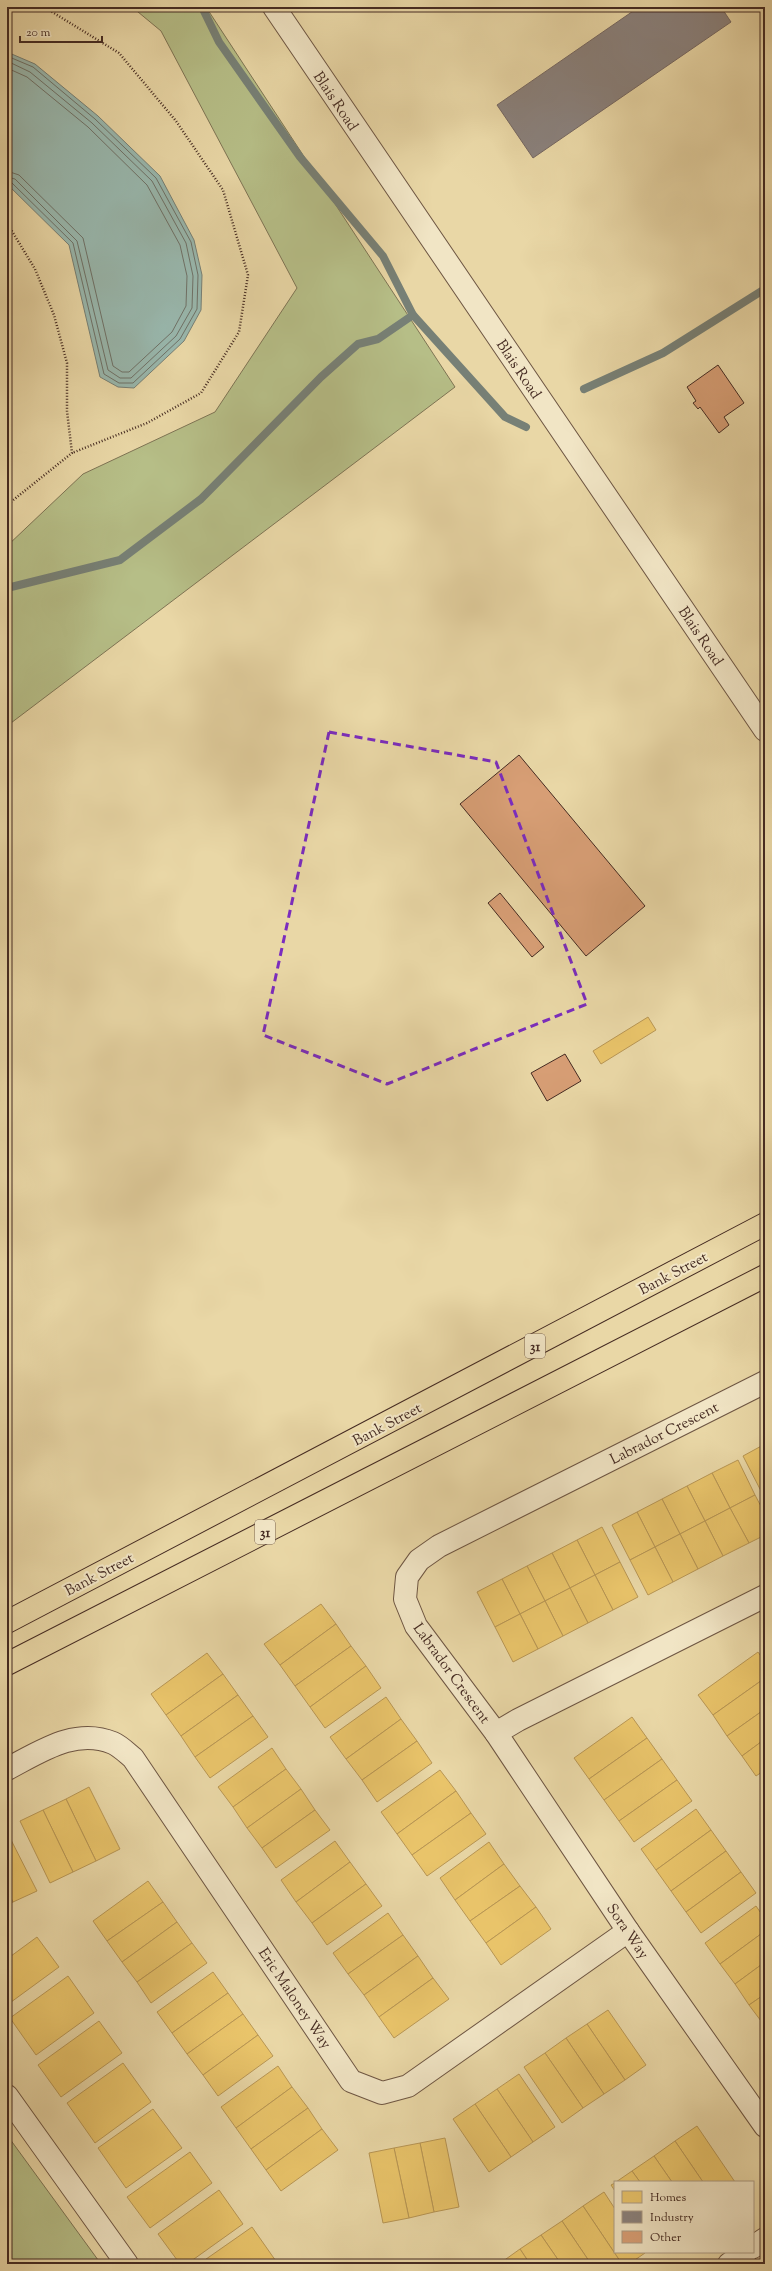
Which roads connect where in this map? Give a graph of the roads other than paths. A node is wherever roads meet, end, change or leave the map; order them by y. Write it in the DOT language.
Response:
graph roads {
  1 [pos="274,7"];
  2 [pos="765,730"];
  3 [pos="765,1224"];
  4 [pos="765,1276"];
  5 [pos="765,1382"];
  6 [pos="765,1596"];
  7 [pos="7,1622"];
  8 [pos="7,1664"];
  9 [pos="496,1733"];
  10 [pos="7,1770"];
  11 [pos="628,1931"];
  12 [pos="7,2096"];
  13 [pos="765,2126"];
  14 [pos="765,2239"];
  15 [pos="754,2246"];
  16 [pos="745,2253"];
  17 [pos="127,2264"];
  18 [pos="729,2264"];
  1 -- 2 [label="street, Blais Road"];
  3 -- 7 [label="main road, Bank Street / 31"];
  4 -- 8 [label="main road, 31"];
  5 -- 9 [label="street, Labrador Crescent"];
  6 -- 9 [label="street, Labrador Crescent"];
  9 -- 11 [label="street, Sora Way"];
  10 -- 11 [label="street, Eric Maloney Way"];
  11 -- 13 [label="street, Sora Way"];
  12 -- 17 [label="street"];
  14 -- 15 [label="street"];
  16 -- 18 [label="street"];
}
